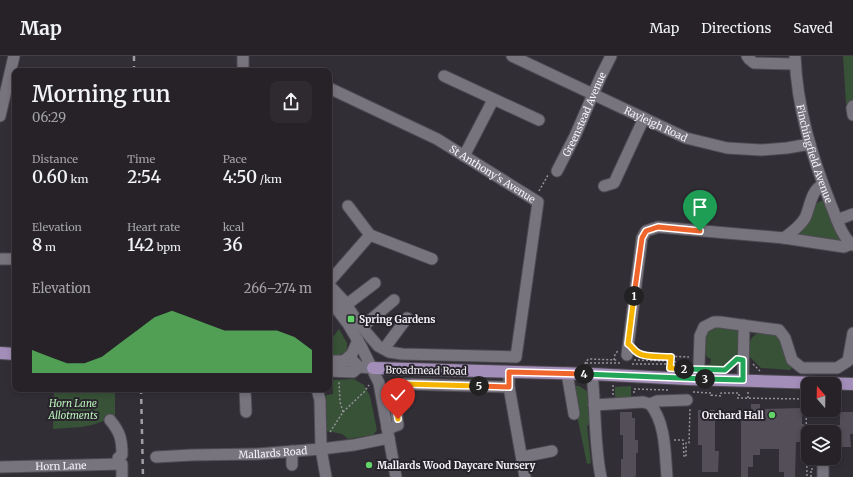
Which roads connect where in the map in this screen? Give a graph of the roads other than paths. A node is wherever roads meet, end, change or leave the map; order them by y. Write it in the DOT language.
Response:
graph roads {
  1 [pos="243,56"];
  2 [pos="512,56"];
  3 [pos="611,56"];
  4 [pos="747,56"];
  5 [pos="10,57"];
  6 [pos="795,60"];
  7 [pos="242,68"];
  8 [pos="444,76"];
  9 [pos="332,89"];
  10 [pos="593,94"];
  11 [pos="493,100"];
  12 [pos="853,106"];
  13 [pos="853,115"];
  14 [pos="0,116"];
  15 [pos="644,118"];
  16 [pos="539,120"];
  17 [pos="810,144"];
  18 [pos="464,156"];
  19 [pos="557,171"];
  20 [pos="823,185"];
  21 [pos="604,186"];
  22 [pos="348,206"];
  23 [pos="853,214"];
  24 [pos="837,220"];
  25 [pos="370,235"];
  26 [pos="784,238"];
  27 [pos="852,244"];
  28 [pos="0,259"];
  29 [pos="12,259"];
  30 [pos="432,260"];
  31 [pos="332,279"];
  32 [pos="375,283"];
  33 [pos="332,294"];
  34 [pos="394,300"];
  35 [pos="335,306"];
  36 [pos="407,318"];
  37 [pos="744,325"];
  38 [pos="362,327"];
  39 [pos="853,333"];
  40 [pos="358,340"];
  41 [pos="384,349"];
  42 [pos="0,353"];
  43 [pos="12,354"];
  44 [pos="626,355"];
  45 [pos="516,357"];
  46 [pos="699,359"];
  47 [pos="332,361"];
  48 [pos="344,361"];
  49 [pos="590,366"];
  50 [pos="359,367"];
  51 [pos="373,368"];
  52 [pos="332,371"];
  53 [pos="513,372"];
  54 [pos="567,373"];
  55 [pos="853,384"];
  56 [pos="745,385"];
  57 [pos="509,387"];
  58 [pos="246,392"];
  59 [pos="318,392"];
  60 [pos="650,404"];
  61 [pos="594,405"];
  62 [pos="688,405"];
  63 [pos="246,412"];
  64 [pos="574,414"];
  65 [pos="110,420"];
  66 [pos="388,433"];
  67 [pos="321,446"];
  68 [pos="292,451"];
  69 [pos="552,451"];
  70 [pos="156,457"];
  71 [pos="522,457"];
  72 [pos="120,464"];
  73 [pos="292,465"];
  74 [pos="823,465"];
  75 [pos="0,467"];
  76 [pos="122,477"];
  77 [pos="326,477"];
  78 [pos="396,477"];
  79 [pos="525,477"];
  80 [pos="601,477"];
  81 [pos="667,477"];
  82 [pos="823,477"];
  1 -- 7 [label="street"];
  2 -- 10 [label="street, Rayleigh Road"];
  3 -- 10 [label="street, Greenstead Avenue"];
  4 -- 6 [label="street"];
  5 -- 14 [label="street"];
  6 -- 17 [label="street, Finchingfield Avenue"];
  8 -- 11 [label="street"];
  9 -- 18 [label="street, St Anthony's Avenue"];
  10 -- 15 [label="street, Rayleigh Road"];
  10 -- 19 [label="street, Greenstead Avenue"];
  11 -- 16 [label="street"];
  11 -- 18 [label="street"];
  12 -- 13 [label="street"];
  15 -- 17 [label="street, Rayleigh Road"];
  15 -- 21 [label="street"];
  17 -- 20 [label="street, Finchingfield Avenue"];
  18 -- 45 [label="street, St Anthony's Avenue"];
  20 -- 24 [label="street, Finchingfield Avenue"];
  20 -- 26 [label="street"];
  22 -- 25 [label="street"];
  23 -- 24 [label="street"];
  24 -- 27 [label="street, Finchingfield Avenue"];
  25 -- 30 [label="street"];
  25 -- 31 [label="street"];
  26 -- 27 [label="street"];
  26 -- 44 [label="street"];
  28 -- 29 [label="street"];
  32 -- 35 [label="street"];
  33 -- 35 [label="street"];
  34 -- 38 [label="street"];
  35 -- 38 [label="street"];
  35 -- 40 [label="street"];
  36 -- 41 [label="street"];
  37 -- 39 [label="street"];
  37 -- 46 [label="street"];
  37 -- 56 [label="street"];
  38 -- 41 [label="street"];
  40 -- 48 [label="street"];
  40 -- 51 [label="street"];
  41 -- 45 [label="street"];
  42 -- 43 [label="main road"];
  45 -- 53 [label="street, St Anthony's Avenue"];
  47 -- 48 [label="street, Broadmead Road"];
  48 -- 50 [label="street, Broadmead Road"];
  49 -- 54 [label="main road, Broadmead Road"];
  49 -- 56 [label="main road, Broadmead Road"];
  49 -- 61 [label="street"];
  50 -- 51 [label="street, Broadmead Road"];
  50 -- 52 [label="street, Broadmead Road"];
  51 -- 53 [label="main road, Broadmead Road"];
  51 -- 66 [label="street"];
  53 -- 54 [label="main road, Broadmead Road"];
  53 -- 57 [label="street, St Anthony's Avenue"];
  54 -- 64 [label="street"];
  55 -- 56 [label="main road, Broadmead Road"];
  57 -- 66 [label="street, Broadmead Road"];
  57 -- 71 [label="street, St Anthony's Avenue"];
  58 -- 63 [label="street"];
  59 -- 67 [label="street"];
  60 -- 61 [label="street"];
  60 -- 62 [label="street"];
  60 -- 81 [label="street"];
  61 -- 80 [label="street"];
  65 -- 72 [label="street"];
  66 -- 67 [label="street, Mallards Road"];
  66 -- 78 [label="street"];
  67 -- 68 [label="street, Mallards Road"];
  67 -- 77 [label="street"];
  68 -- 70 [label="street, Mallards Road"];
  68 -- 73 [label="street"];
  69 -- 71 [label="street"];
  71 -- 79 [label="street, St Anthony's Avenue"];
  72 -- 75 [label="street, Horn Lane"];
  72 -- 76 [label="street"];
  74 -- 82 [label="street"];
}
